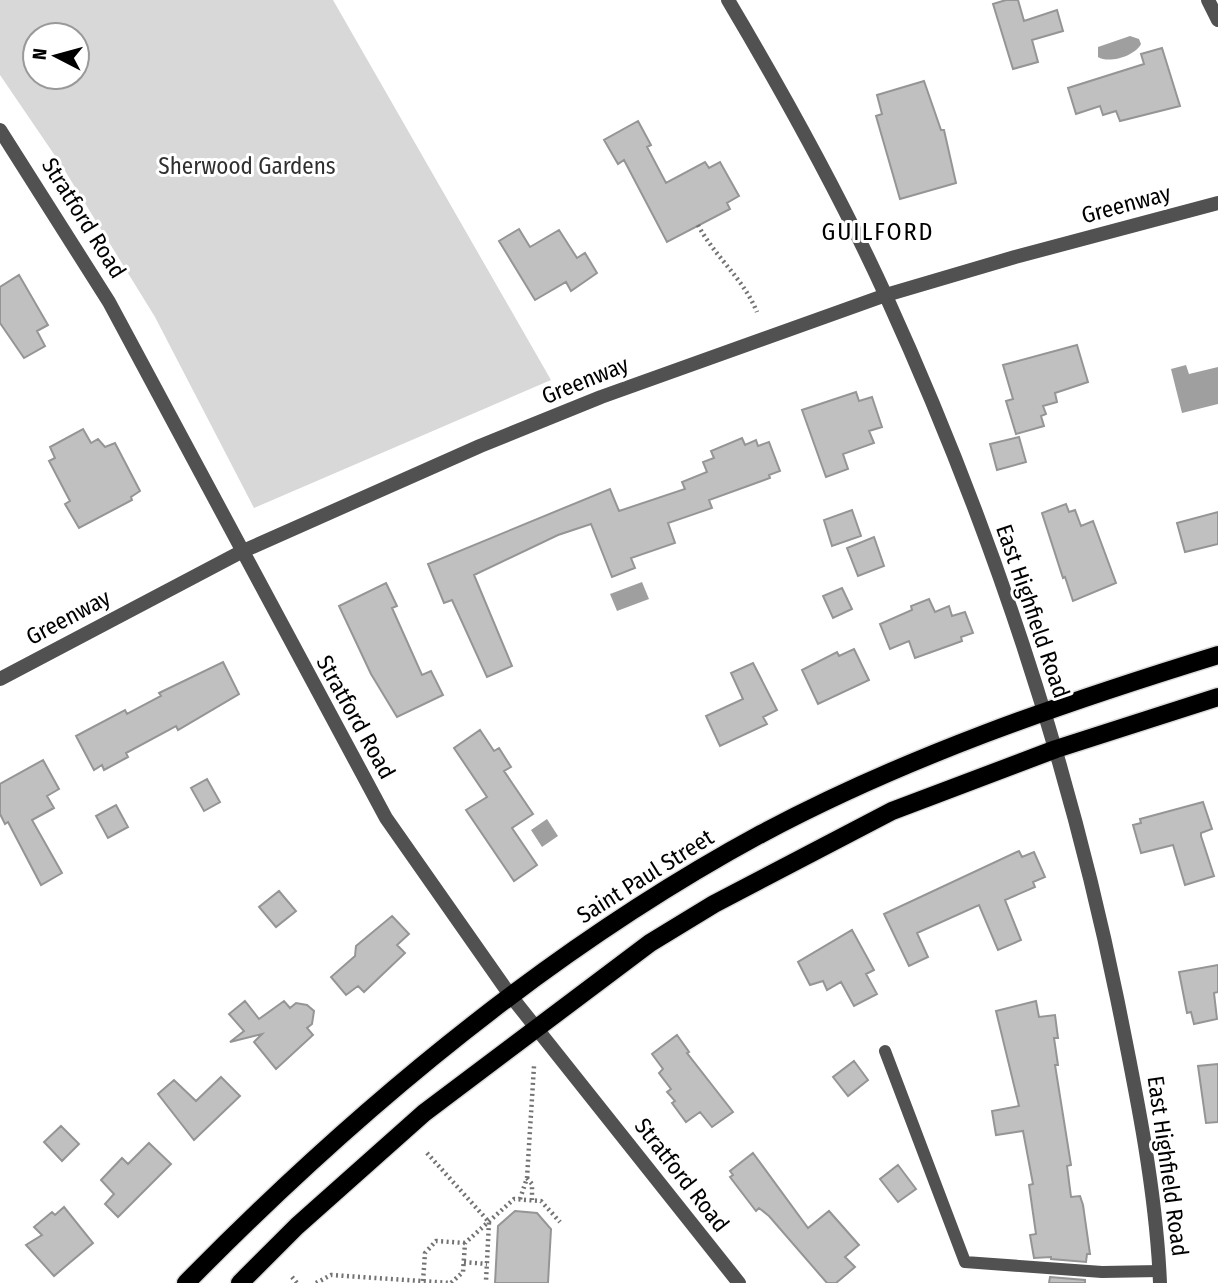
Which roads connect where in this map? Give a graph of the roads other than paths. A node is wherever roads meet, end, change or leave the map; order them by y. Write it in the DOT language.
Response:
graph roads {
  1 [pos="728,0"];
  2 [pos="1209,0"];
  3 [pos="1218,20"];
  4 [pos="0,130"];
  5 [pos="1218,203"];
  6 [pos="886,295"];
  7 [pos="242,552"];
  8 [pos="1218,655"];
  9 [pos="0,679"];
  10 [pos="1218,697"];
  11 [pos="1044,712"];
  12 [pos="1056,749"];
  13 [pos="510,995"];
  14 [pos="535,1027"];
  15 [pos="885,1051"];
  16 [pos="1160,1277"];
  17 [pos="186,1283"];
  18 [pos="240,1283"];
  19 [pos="738,1283"];
  1 -- 6 [label="street, East Highfield Road"];
  2 -- 3 [label="street"];
  4 -- 7 [label="street, Stratford Road"];
  5 -- 6 [label="street, Greenway"];
  6 -- 7 [label="street, Greenway"];
  6 -- 11 [label="street, East Highfield Road"];
  7 -- 9 [label="street, Greenway"];
  7 -- 13 [label="street, Stratford Road"];
  8 -- 11 [label="main road, Saint Paul Street"];
  10 -- 12 [label="main road"];
  11 -- 12 [label="street, East Highfield Road"];
  11 -- 13 [label="main road, Saint Paul Street"];
  12 -- 14 [label="main road"];
  12 -- 16 [label="street, East Highfield Road"];
  13 -- 14 [label="street, Stratford Road"];
  13 -- 17 [label="main road, Saint Paul Street"];
  14 -- 18 [label="main road"];
  14 -- 19 [label="street, Stratford Road"];
  15 -- 16 [label="lane"];
}
